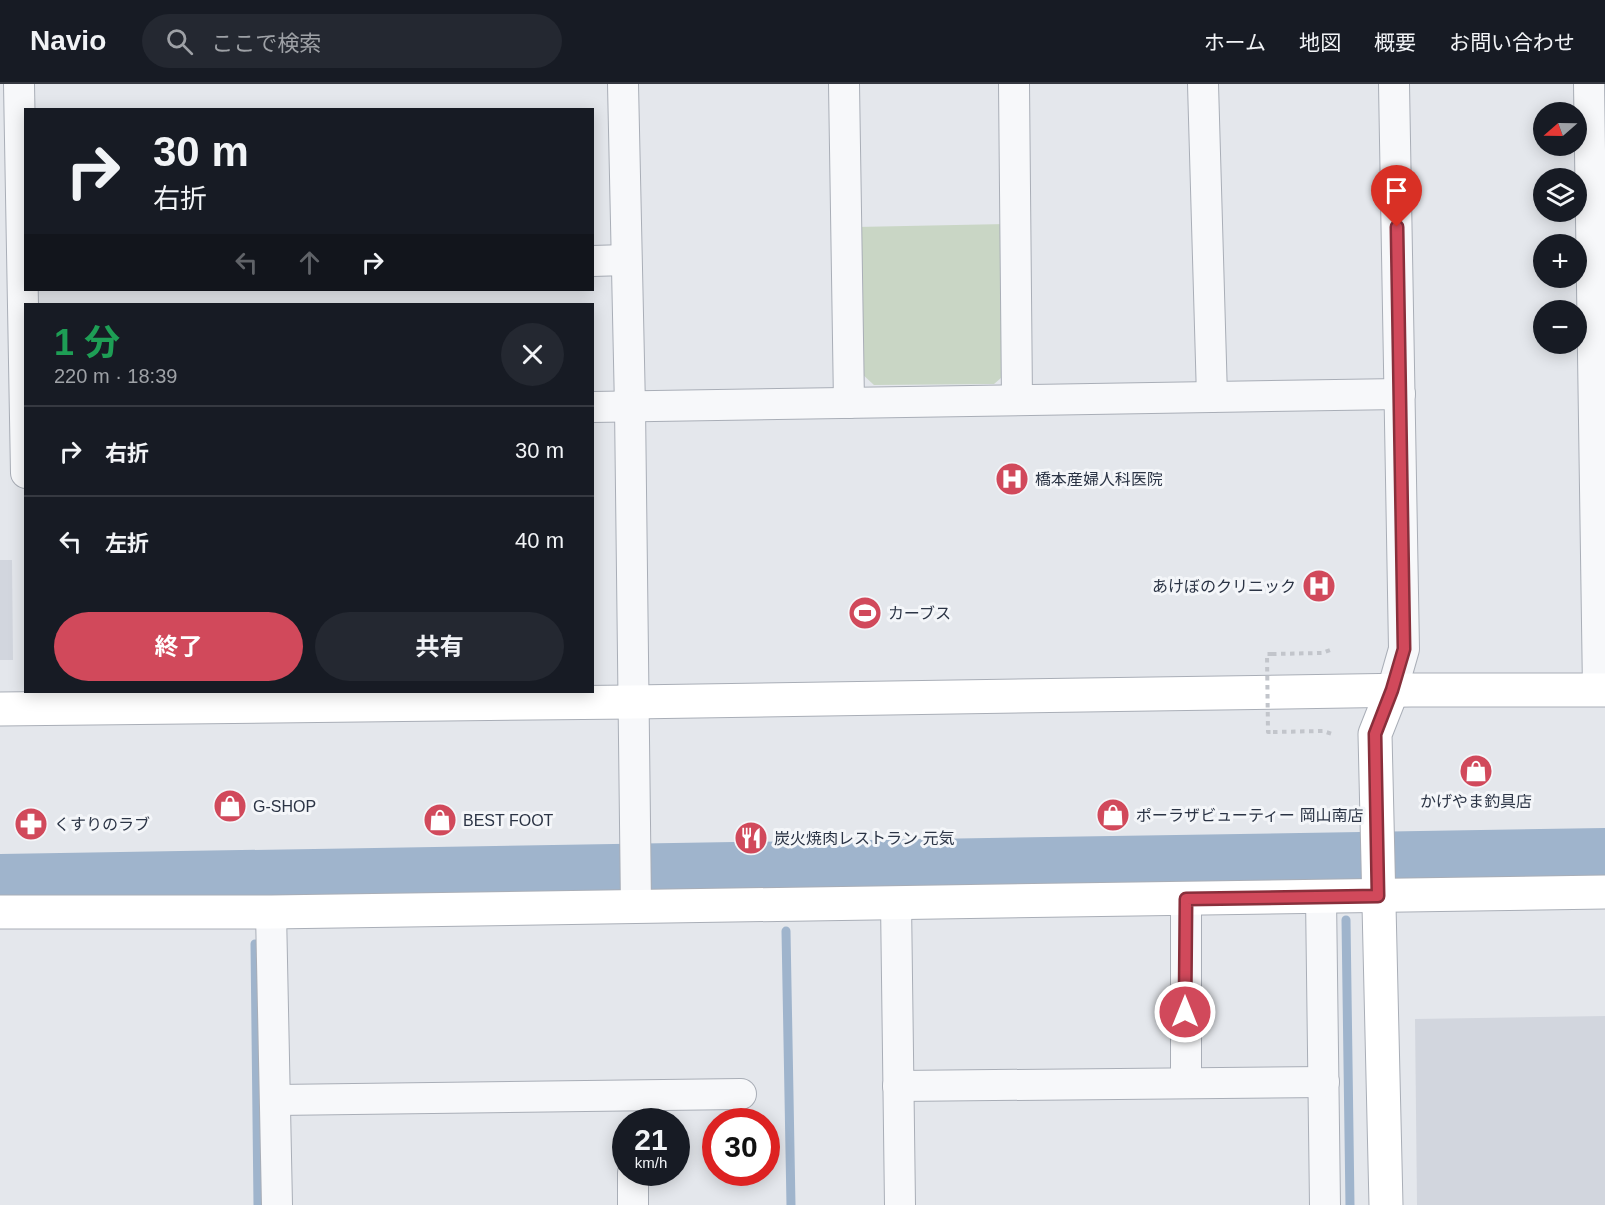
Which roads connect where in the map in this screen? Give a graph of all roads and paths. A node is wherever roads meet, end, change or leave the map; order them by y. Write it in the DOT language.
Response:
graph roads {
  1 [pos="19,84"];
  2 [pos="623,84"];
  3 [pos="844,84"];
  4 [pos="1014,84"];
  5 [pos="1203,84"];
  6 [pos="1394,84"];
  7 [pos="1589,84"];
  8 [pos="626,260"];
  9 [pos="594,261"];
  10 [pos="24,275"];
  11 [pos="1400,393"];
  12 [pos="1212,396"];
  13 [pos="1017,400"];
  14 [pos="849,403"];
  15 [pos="594,407"];
  16 [pos="630,407"];
  17 [pos="1330,650"];
  18 [pos="1392,690"];
  19 [pos="1601,690"];
  20 [pos="632,702"];
  21 [pos="19,703"];
  22 [pos="1332,734"];
  23 [pos="1378,874"];
  24 [pos="635,882"];
  25 [pos="1605,892"];
  26 [pos="1321,897"];
  27 [pos="1186,899"];
  28 [pos="896,902"];
  29 [pos="0,912"];
  30 [pos="271,912"];
  31 [pos="1324,1082"];
  32 [pos="1185,1083"];
  33 [pos="898,1086"];
  34 [pos="741,1094"];
  35 [pos="276,1100"];
  36 [pos="612,1108"];
  37 [pos="640,1108"];
  38 [pos="633,1186"];
  39 [pos="277,1205"];
  40 [pos="633,1205"];
  41 [pos="900,1205"];
  42 [pos="1325,1205"];
  43 [pos="1386,1205"];
  1 -- 10 [label="street"];
  2 -- 8 [label="street"];
  3 -- 14 [label="street"];
  4 -- 13 [label="street"];
  5 -- 12 [label="street"];
  6 -- 11 [label="street"];
  7 -- 19 [label="street"];
  8 -- 9 [label="street"];
  8 -- 16 [label="street"];
  11 -- 12 [label="street"];
  11 -- 18 [label="street"];
  12 -- 13 [label="street"];
  13 -- 14 [label="street"];
  14 -- 16 [label="street"];
  15 -- 16 [label="street"];
  16 -- 20 [label="street"];
  17 -- 22 [label="path, bridge"];
  18 -- 19 [label="street"];
  18 -- 20 [label="street"];
  18 -- 23 [label="street"];
  20 -- 21 [label="street"];
  20 -- 24 [label="street"];
  23 -- 25 [label="street"];
  23 -- 26 [label="street"];
  23 -- 43 [label="street"];
  24 -- 28 [label="street"];
  24 -- 30 [label="street"];
  26 -- 27 [label="street"];
  26 -- 31 [label="street"];
  27 -- 28 [label="street"];
  27 -- 32 [label="street"];
  28 -- 33 [label="street"];
  29 -- 30 [label="street"];
  30 -- 35 [label="street"];
  31 -- 32 [label="street"];
  31 -- 42 [label="street"];
  32 -- 33 [label="street"];
  33 -- 41 [label="street"];
  34 -- 37 [label="street"];
  35 -- 36 [label="street"];
  35 -- 39 [label="street"];
  38 -- 40 [label="street"];
}
